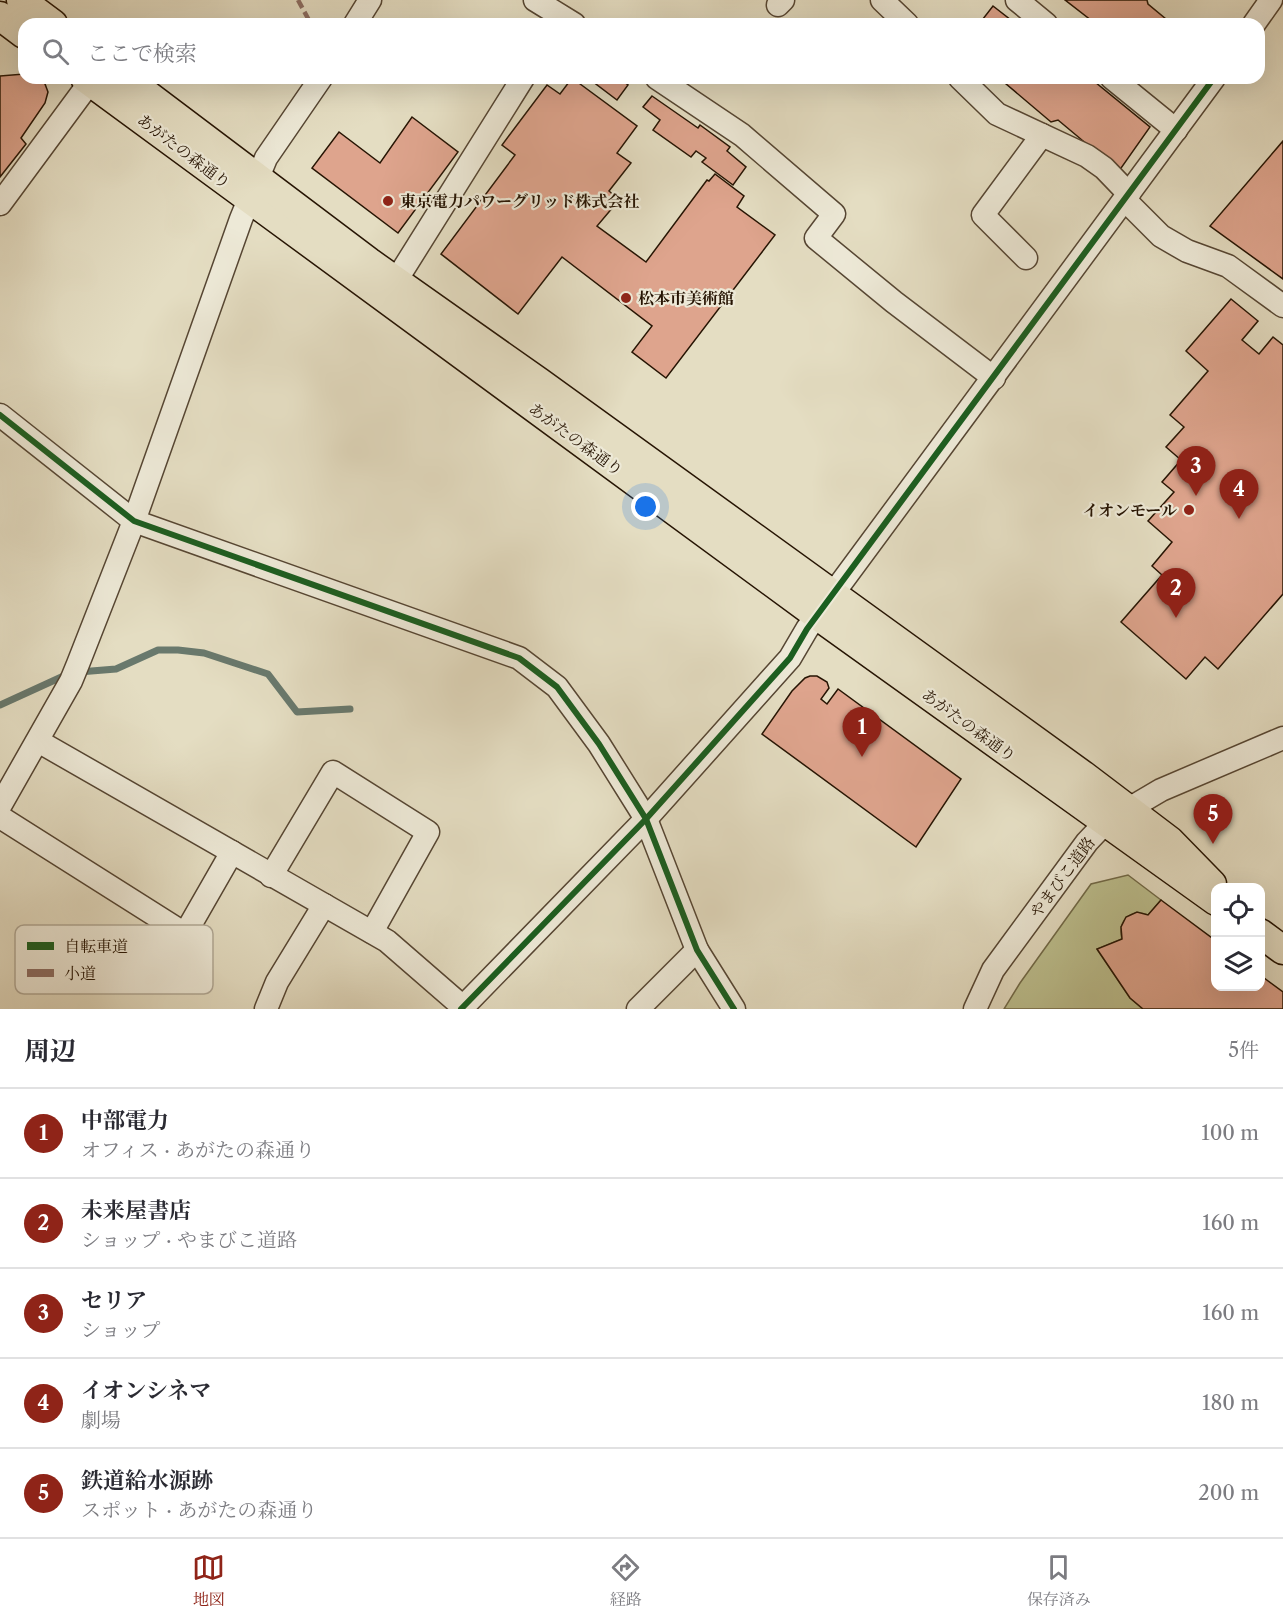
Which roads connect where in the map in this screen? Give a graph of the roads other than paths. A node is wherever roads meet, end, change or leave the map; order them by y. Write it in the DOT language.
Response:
graph roads {
  1 [pos="370,0"];
  2 [pos="535,0"];
  3 [pos="882,0"];
  4 [pos="1017,0"];
  5 [pos="1271,0"];
  6 [pos="359,18"];
  7 [pos="560,18"];
  8 [pos="901,18"];
  9 [pos="1039,18"];
  10 [pos="1258,18"];
  11 [pos="85,84"];
  12 [pos="96,84"];
  13 [pos="132,84"];
  14 [pos="317,84"];
  15 [pos="519,84"];
  16 [pos="666,84"];
  17 [pos="966,84"];
  18 [pos="1119,84"];
  19 [pos="1210,84"];
  20 [pos="1176,130"];
  21 [pos="1042,135"];
  22 [pos="253,189"];
  23 [pos="1127,197"];
  24 [pos="0,204"];
  25 [pos="1026,258"];
  26 [pos="390,289"];
  27 [pos="1283,306"];
  28 [pos="994,378"];
  29 [pos="0,415"];
  30 [pos="134,521"];
  31 [pos="826,605"];
  32 [pos="1283,738"];
  33 [pos="38,741"];
  34 [pos="0,806"];
  35 [pos="1116,815"];
  36 [pos="0,817"];
  37 [pos="646,819"];
  38 [pos="232,852"];
  39 [pos="271,876"];
  40 [pos="1212,883"];
  41 [pos="1211,898"];
  42 [pos="324,905"];
  43 [pos="171,925"];
  44 [pos="190,925"];
  45 [pos="372,932"];
  46 [pos="1265,937"];
  47 [pos="698,950"];
  48 [pos="1283,950"];
  49 [pos="462,1008"];
  50 [pos="266,1009"];
  51 [pos="638,1009"];
  52 [pos="734,1009"];
  53 [pos="975,1009"];
  1 -- 6 [label="street"];
  2 -- 7 [label="street"];
  3 -- 8 [label="street"];
  4 -- 9 [label="street"];
  5 -- 10 [label="street"];
  11 -- 24 [label="street"];
  12 -- 22 [label="main road, あがたの森通り"];
  13 -- 22 [label="main road, あがたの森通り"];
  14 -- 22 [label="street"];
  15 -- 26 [label="street"];
  16 -- 28 [label="street"];
  17 -- 21 [label="street"];
  18 -- 20 [label="street"];
  19 -- 20 [label="street"];
  20 -- 23 [label="street"];
  21 -- 23 [label="street"];
  21 -- 25 [label="street"];
  22 -- 26 [label="main road, あがたの森通り"];
  22 -- 30 [label="street"];
  23 -- 27 [label="street"];
  23 -- 28 [label="street"];
  26 -- 31 [label="main road, あがたの森通り"];
  28 -- 31 [label="street"];
  29 -- 30 [label="street"];
  30 -- 33 [label="street"];
  30 -- 37 [label="street"];
  31 -- 35 [label="main road, あがたの森通り"];
  31 -- 37 [label="street"];
  32 -- 35 [label="street, やまびこ道路"];
  33 -- 34 [label="street"];
  33 -- 38 [label="street"];
  35 -- 40 [label="main road, あがたの森通り"];
  35 -- 41 [label="main road, あがたの森通り"];
  35 -- 53 [label="street, やまびこ道路"];
  36 -- 43 [label="street"];
  37 -- 47 [label="street"];
  37 -- 49 [label="street"];
  38 -- 39 [label="street"];
  38 -- 44 [label="street"];
  39 -- 42 [label="street"];
  39 -- 45 [label="street"];
  42 -- 45 [label="street"];
  42 -- 50 [label="street"];
  45 -- 49 [label="street"];
  46 -- 48 [label="main road"];
  47 -- 51 [label="street"];
  47 -- 52 [label="street"];
}
